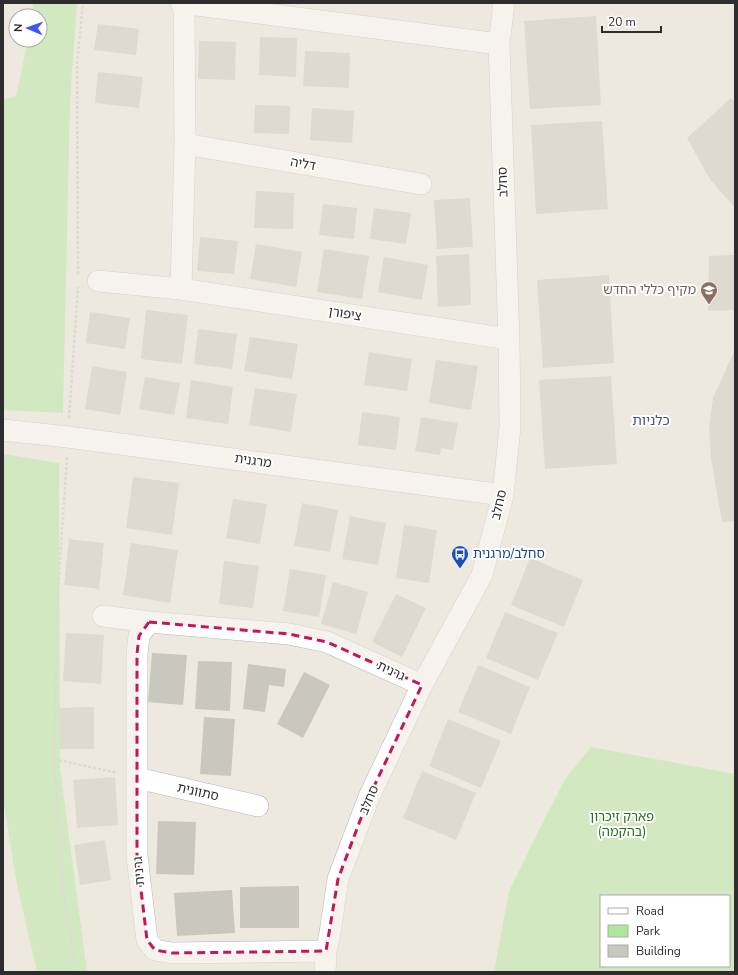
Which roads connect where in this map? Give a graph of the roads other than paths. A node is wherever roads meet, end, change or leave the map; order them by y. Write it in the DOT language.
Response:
graph roads {
  1 [pos="182,3"];
  2 [pos="504,3"];
  3 [pos="499,44"];
  4 [pos="185,144"];
  5 [pos="421,184"];
  6 [pos="88,280"];
  7 [pos="181,289"];
  8 [pos="509,339"];
  9 [pos="3,430"];
  10 [pos="503,495"];
  11 [pos="103,616"];
  12 [pos="149,622"];
  13 [pos="422,686"];
  14 [pos="137,778"];
  15 [pos="258,806"];
  16 [pos="326,951"];
  17 [pos="325,972"];
  1 -- 3 [label="street"];
  1 -- 4 [label="street"];
  2 -- 3 [label="street, סחלב"];
  3 -- 8 [label="street, סחלב"];
  4 -- 5 [label="street, דליה"];
  4 -- 7 [label="street"];
  6 -- 7 [label="street, ציפורן"];
  7 -- 8 [label="street, ציפורן"];
  8 -- 10 [label="street, סחלב"];
  9 -- 10 [label="street, מרגנית"];
  10 -- 13 [label="street, סחלב"];
  11 -- 12 [label="street, גרנית"];
  12 -- 13 [label="street, גרנית"];
  12 -- 14 [label="street, גרנית"];
  13 -- 16 [label="street, סחלב"];
  14 -- 15 [label="street, סתוונית"];
  14 -- 16 [label="street, גרנית"];
  16 -- 17 [label="street, סחלב"];
}
